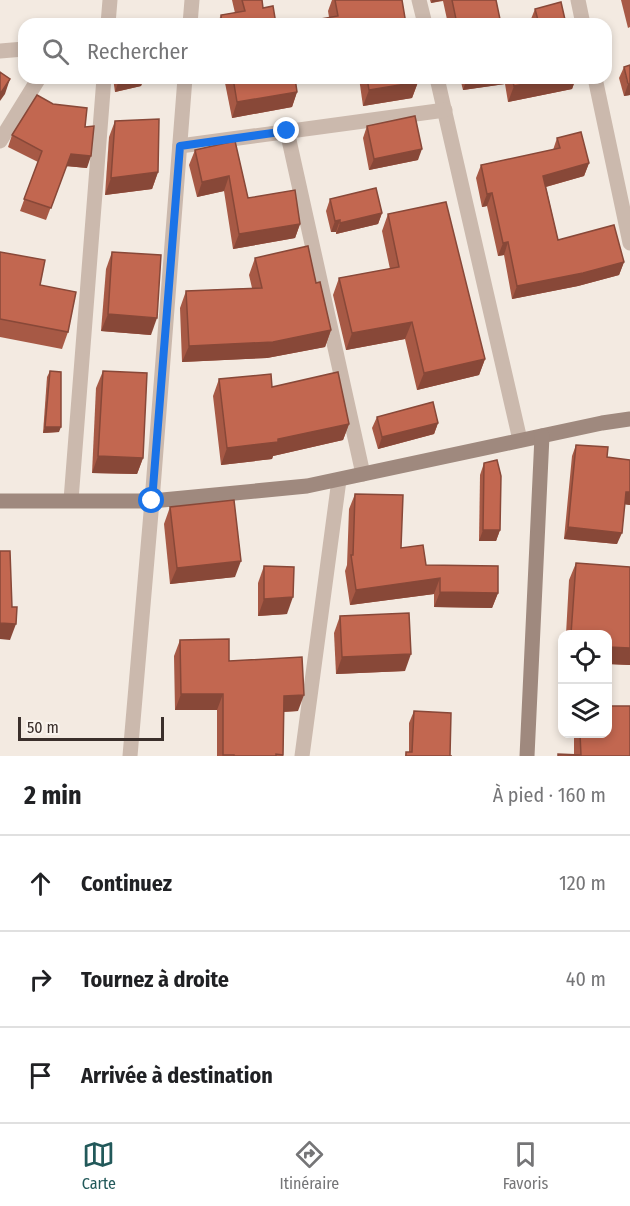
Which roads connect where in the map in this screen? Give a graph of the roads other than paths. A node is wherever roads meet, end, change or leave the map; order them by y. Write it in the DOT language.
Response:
graph roads {
  1 [pos="110,0"];
  2 [pos="192,0"];
  3 [pos="420,0"];
  4 [pos="578,0"];
  5 [pos="108,18"];
  6 [pos="190,18"];
  7 [pos="424,18"];
  8 [pos="582,18"];
  9 [pos="18,50"];
  10 [pos="0,51"];
  11 [pos="35,84"];
  12 [pos="104,84"];
  13 [pos="185,84"];
  14 [pos="438,84"];
  15 [pos="596,84"];
  16 [pos="445,110"];
  17 [pos="287,131"];
  18 [pos="0,141"];
  19 [pos="180,146"];
  20 [pos="630,243"];
  21 [pos="630,419"];
  22 [pos="542,436"];
  23 [pos="520,440"];
  24 [pos="363,474"];
  25 [pos="339,480"];
  26 [pos="71,500"];
  27 [pos="0,501"];
  28 [pos="152,501"];
  29 [pos="130,756"];
  30 [pos="302,756"];
  31 [pos="527,756"];
  1 -- 5 [label="street"];
  2 -- 6 [label="street"];
  3 -- 7 [label="street"];
  4 -- 8 [label="street"];
  9 -- 10 [label="street"];
  11 -- 18 [label="street"];
  12 -- 26 [label="street"];
  13 -- 19 [label="street"];
  14 -- 16 [label="street"];
  15 -- 20 [label="street"];
  16 -- 17 [label="street"];
  16 -- 23 [label="street"];
  17 -- 19 [label="street"];
  17 -- 24 [label="street"];
  19 -- 28 [label="street"];
  21 -- 22 [label="main road"];
  22 -- 23 [label="main road"];
  22 -- 31 [label="main road"];
  23 -- 24 [label="main road"];
  24 -- 25 [label="main road"];
  25 -- 28 [label="main road"];
  25 -- 30 [label="street"];
  26 -- 27 [label="main road"];
  26 -- 28 [label="main road"];
  28 -- 29 [label="street"];
}
